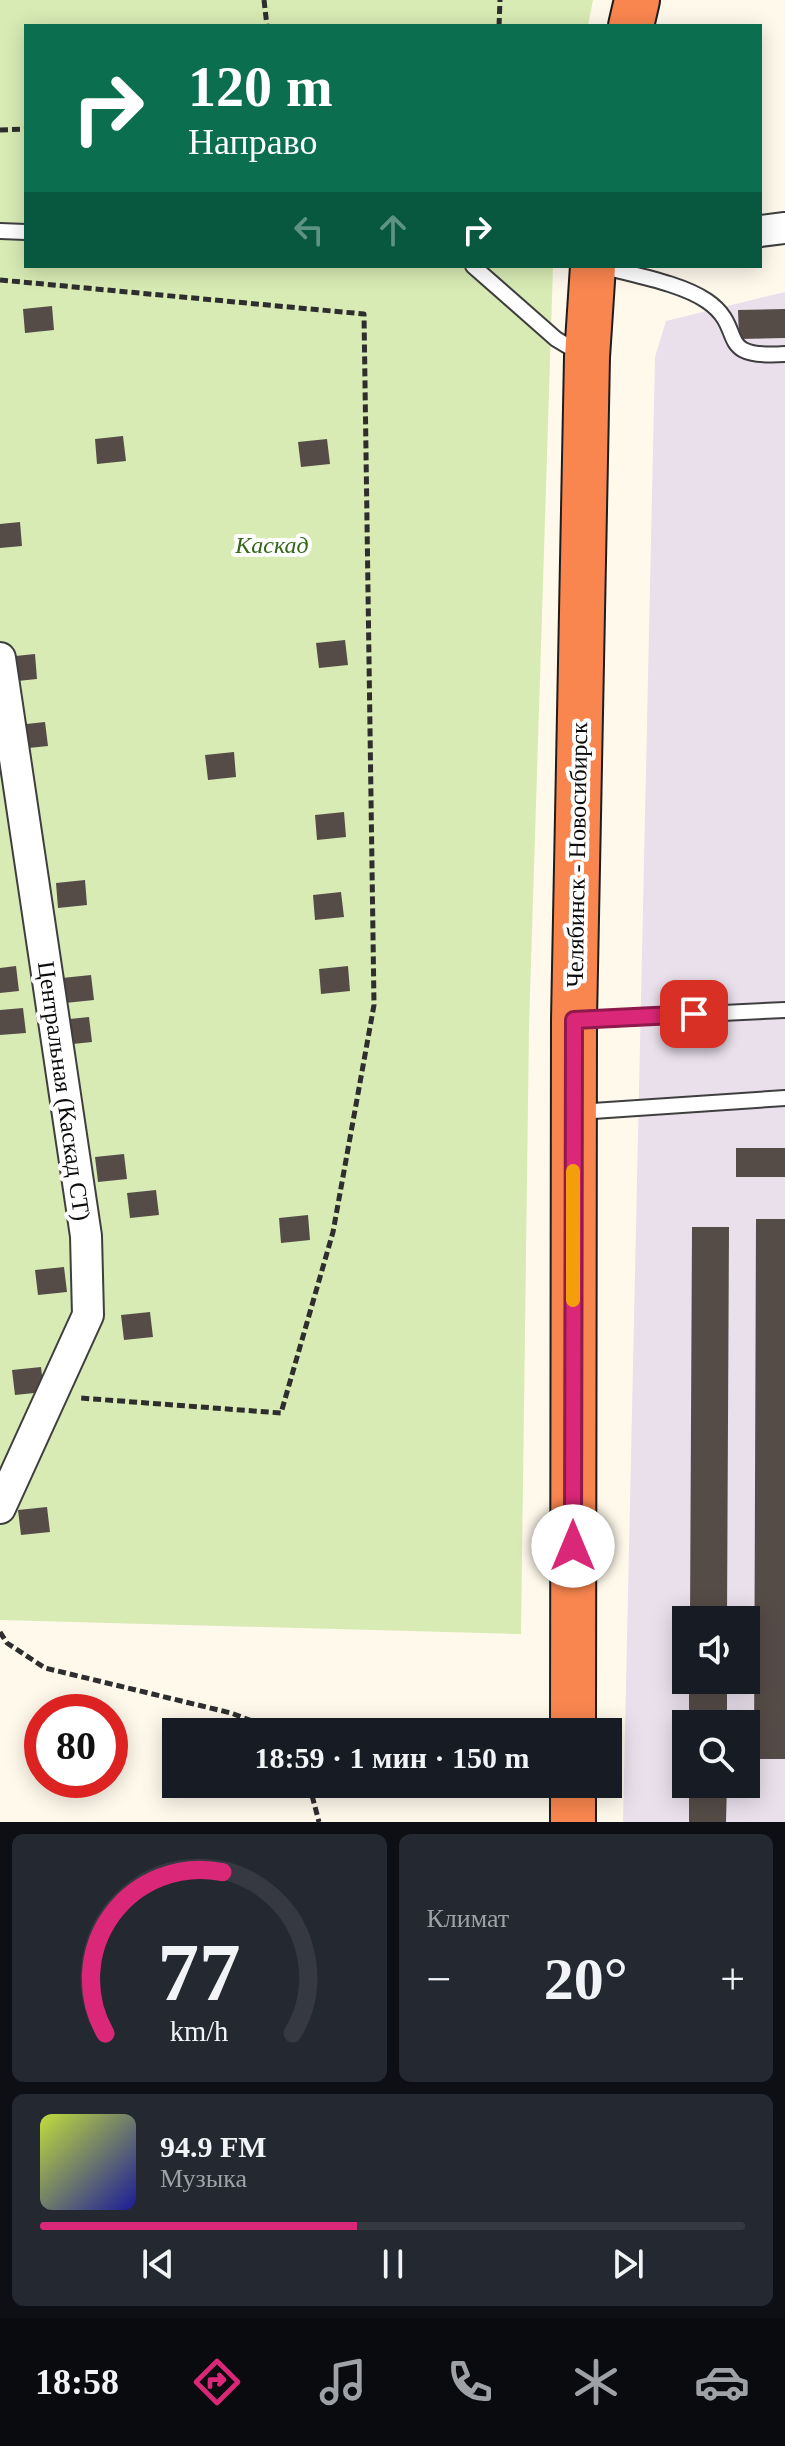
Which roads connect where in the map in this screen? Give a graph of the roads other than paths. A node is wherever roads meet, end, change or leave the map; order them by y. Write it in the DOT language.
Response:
graph roads {
  1 [pos="637,0"];
  2 [pos="631,24"];
  3 [pos="785,228"];
  4 [pos="0,231"];
  5 [pos="762,231"];
  6 [pos="24,232"];
  7 [pos="475,268"];
  8 [pos="593,268"];
  9 [pos="608,268"];
  10 [pos="785,354"];
  11 [pos="587,357"];
  12 [pos="0,658"];
  13 [pos="785,1010"];
  14 [pos="574,1020"];
  15 [pos="785,1098"];
  16 [pos="573,1112"];
  17 [pos="0,1508"];
  18 [pos="573,1718"];
  19 [pos="573,1798"];
  20 [pos="573,1822"];
  1 -- 2 [label="highway"];
  3 -- 5 [label="street"];
  4 -- 6 [label="lane"];
  7 -- 11 [label="lane"];
  8 -- 11 [label="highway, Челябинск - Новосибирск"];
  9 -- 10 [label="lane"];
  11 -- 14 [label="highway, Челябинск - Новосибирск"];
  12 -- 17 [label="street, Центральная (Каскад СТ)"];
  13 -- 14 [label="lane"];
  14 -- 16 [label="highway, Челябинск - Новосибирск"];
  15 -- 16 [label="lane"];
  16 -- 18 [label="highway, Челябинск - Новосибирск"];
  19 -- 20 [label="highway"];
}
